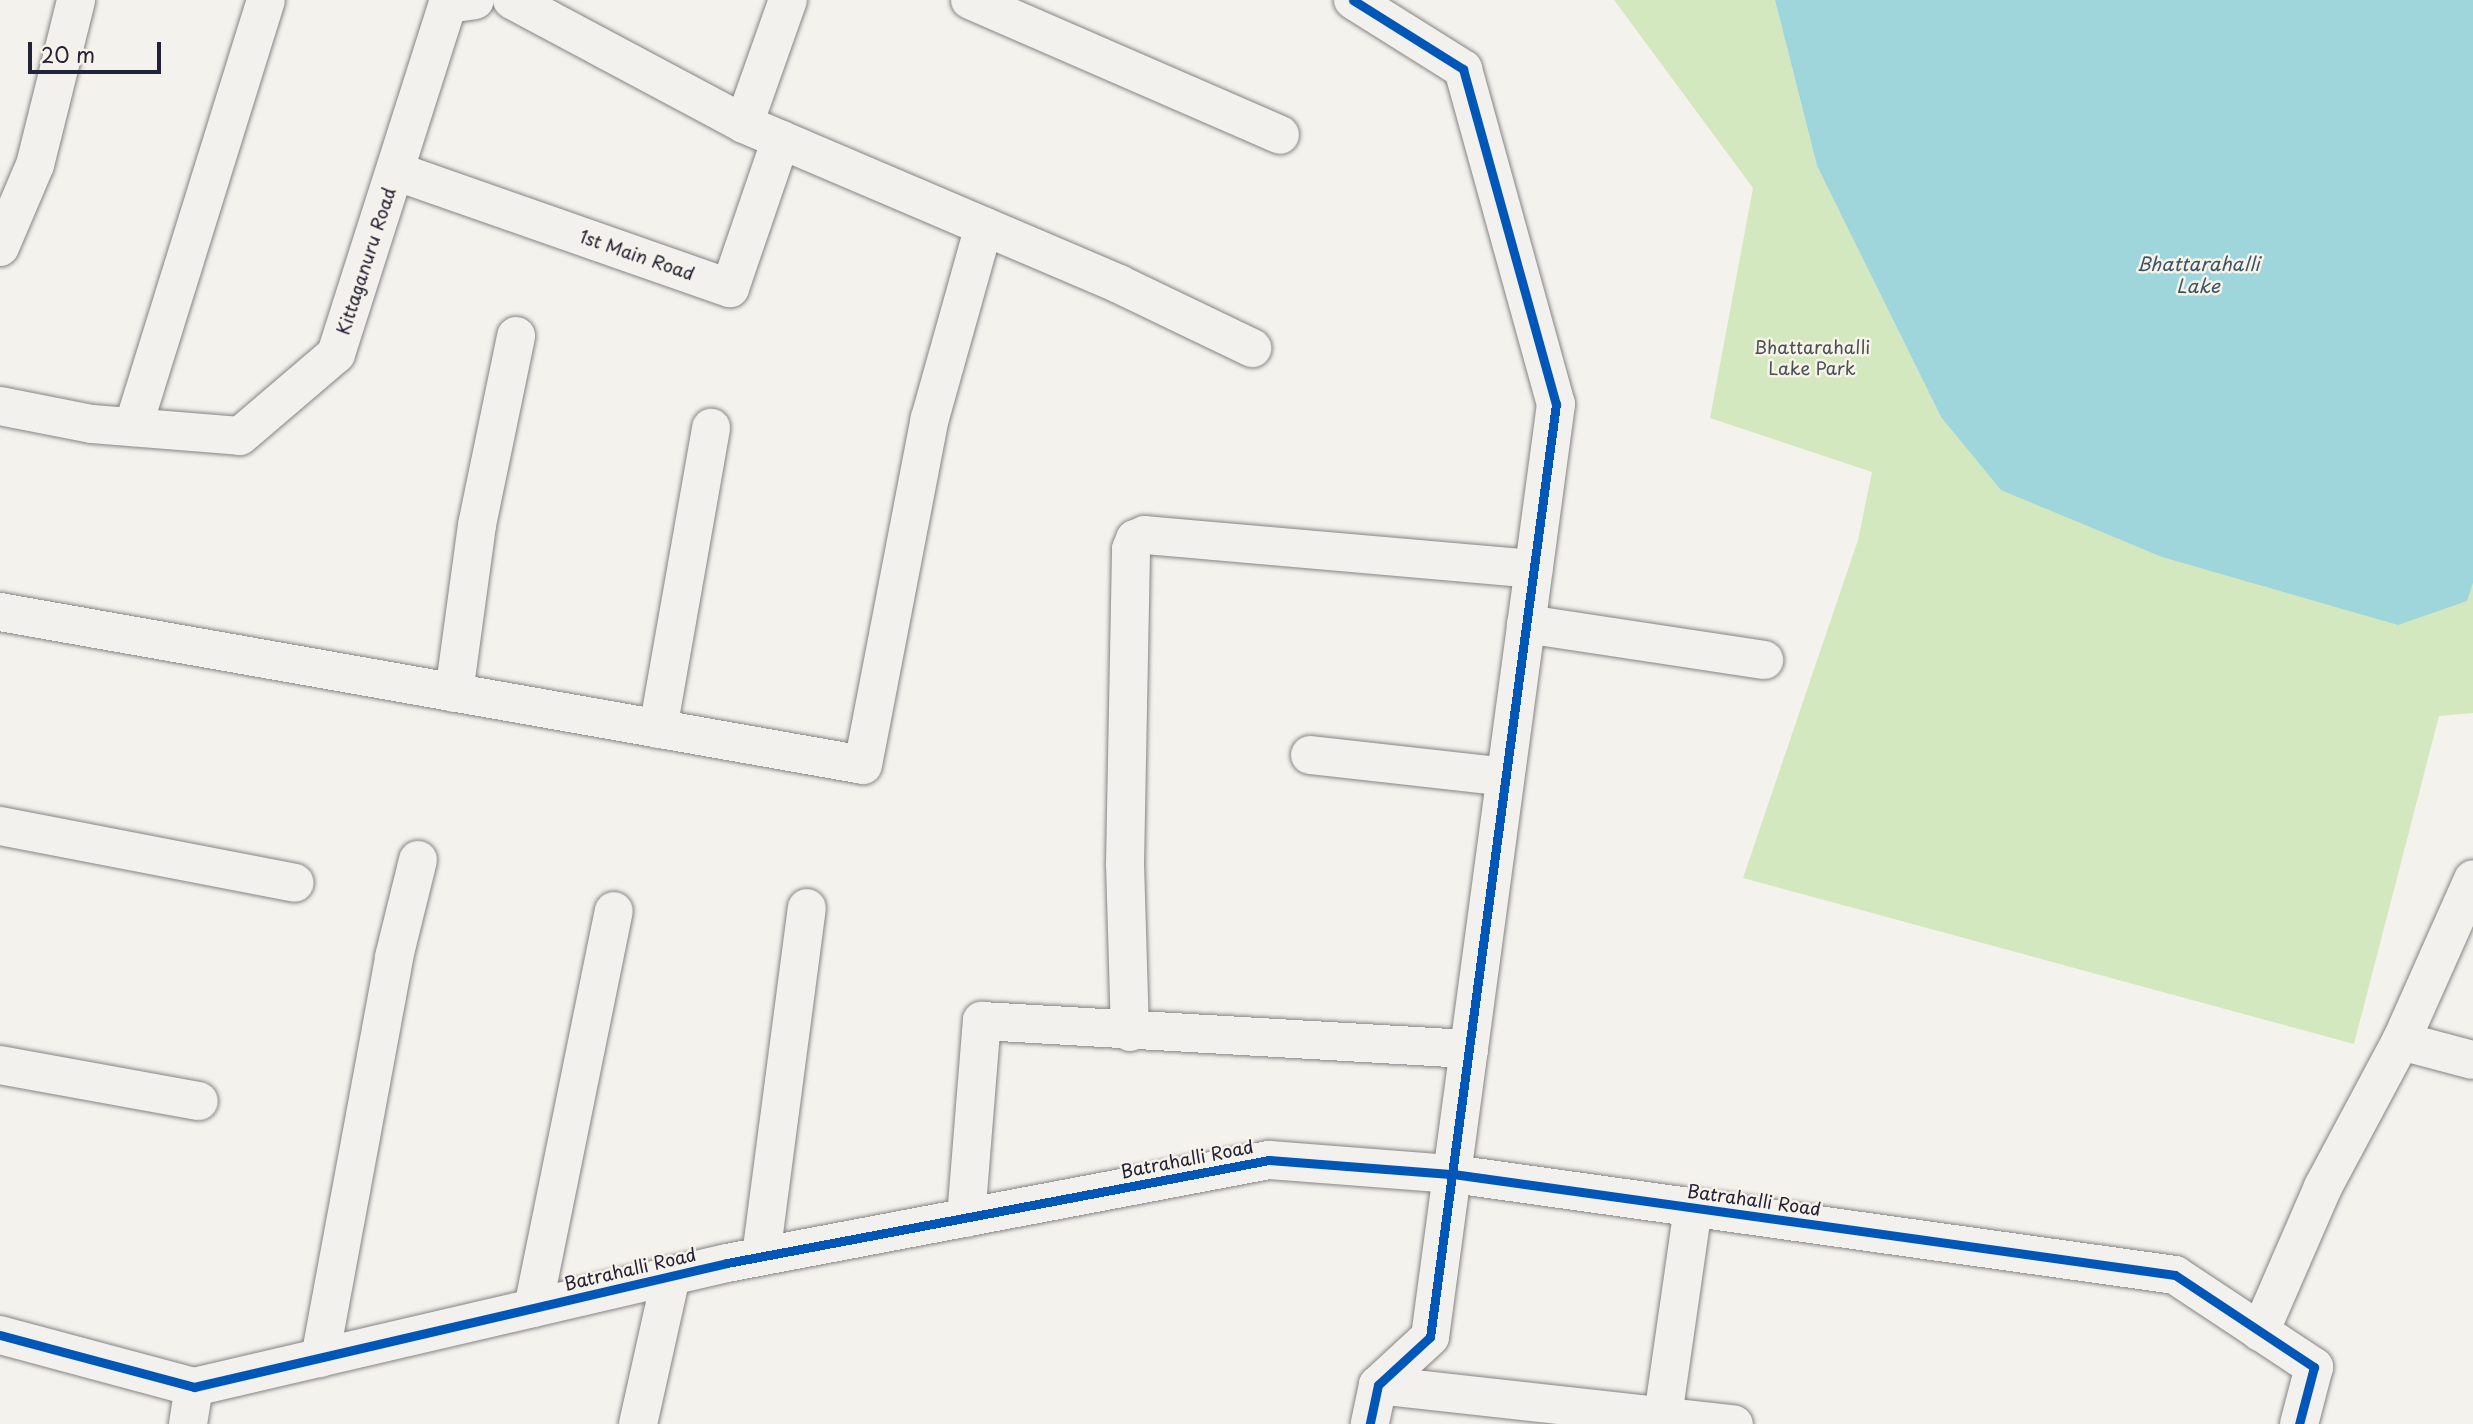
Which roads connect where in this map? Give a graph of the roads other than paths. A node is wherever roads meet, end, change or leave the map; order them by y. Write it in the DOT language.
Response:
graph roads {
  1 [pos="76,0"];
  2 [pos="266,0"];
  3 [pos="475,0"];
  4 [pos="512,0"];
  5 [pos="788,0"];
  6 [pos="970,0"];
  7 [pos="1353,0"];
  8 [pos="744,124"];
  9 [pos="1280,135"];
  10 [pos="781,139"];
  11 [pos="395,171"];
  12 [pos="984,226"];
  13 [pos="0,247"];
  14 [pos="516,336"];
  15 [pos="1252,348"];
  16 [pos="0,407"];
  17 [pos="133,427"];
  18 [pos="711,428"];
  19 [pos="1534,569"];
  20 [pos="0,612"];
  21 [pos="1526,624"];
  22 [pos="1764,660"];
  23 [pos="454,693"];
  24 [pos="658,729"];
  25 [pos="1310,755"];
  26 [pos="1505,777"];
  27 [pos="0,826"];
  28 [pos="418,860"];
  29 [pos="2473,879"];
  30 [pos="295,883"];
  31 [pos="807,908"];
  32 [pos="614,911"];
  33 [pos="1130,1032"];
  34 [pos="2401,1041"];
  35 [pos="1469,1049"];
  36 [pos="2473,1060"];
  37 [pos="0,1065"];
  38 [pos="198,1101"];
  39 [pos="1453,1174"];
  40 [pos="1693,1208"];
  41 [pos="966,1218"];
  42 [pos="761,1256"];
  43 [pos="671,1276"];
  44 [pos="533,1308"];
  45 [pos="2260,1332"];
  46 [pos="0,1335"];
  47 [pos="320,1358"];
  48 [pos="1378,1385"];
  49 [pos="191,1406"];
  50 [pos="1530,1413"];
  51 [pos="1663,1416"];
  52 [pos="638,1424"];
  53 [pos="1370,1424"];
  54 [pos="1734,1424"];
  55 [pos="2299,1424"];
  1 -- 13 [label="street"];
  2 -- 17 [label="street"];
  3 -- 11 [label="street, Kittaganuru Road"];
  4 -- 8 [label="street"];
  5 -- 8 [label="street"];
  6 -- 9 [label="street"];
  7 -- 19 [label="street"];
  8 -- 10 [label="street"];
  10 -- 11 [label="street, 1st Main Road"];
  10 -- 12 [label="street"];
  11 -- 17 [label="street, Kittaganuru Road"];
  12 -- 15 [label="street"];
  12 -- 24 [label="street"];
  14 -- 23 [label="street"];
  16 -- 17 [label="street, Kittaganuru Road"];
  18 -- 24 [label="street"];
  19 -- 21 [label="street"];
  19 -- 33 [label="street"];
  20 -- 23 [label="street"];
  21 -- 22 [label="street"];
  21 -- 26 [label="street"];
  23 -- 24 [label="street"];
  25 -- 26 [label="street"];
  26 -- 35 [label="street"];
  27 -- 30 [label="street"];
  28 -- 47 [label="street"];
  29 -- 34 [label="street"];
  31 -- 42 [label="street"];
  32 -- 44 [label="street"];
  33 -- 35 [label="street"];
  33 -- 41 [label="street"];
  34 -- 36 [label="street"];
  34 -- 45 [label="street"];
  35 -- 39 [label="street"];
  37 -- 38 [label="street"];
  39 -- 40 [label="street, Batrahalli Road"];
  39 -- 41 [label="street, Batrahalli Road"];
  39 -- 48 [label="street"];
  40 -- 45 [label="street, Batrahalli Road"];
  40 -- 51 [label="street"];
  41 -- 42 [label="street, Batrahalli Road"];
  42 -- 43 [label="street, Batrahalli Road"];
  43 -- 44 [label="street, Batrahalli Road"];
  43 -- 52 [label="street"];
  44 -- 47 [label="street, Batrahalli Road"];
  45 -- 55 [label="street, Batrahalli Road"];
  46 -- 49 [label="street, Batrahalli Road"];
  47 -- 49 [label="street, Batrahalli Road"];
  48 -- 50 [label="street"];
  48 -- 53 [label="street"];
  50 -- 51 [label="street"];
  51 -- 54 [label="street"];
}
